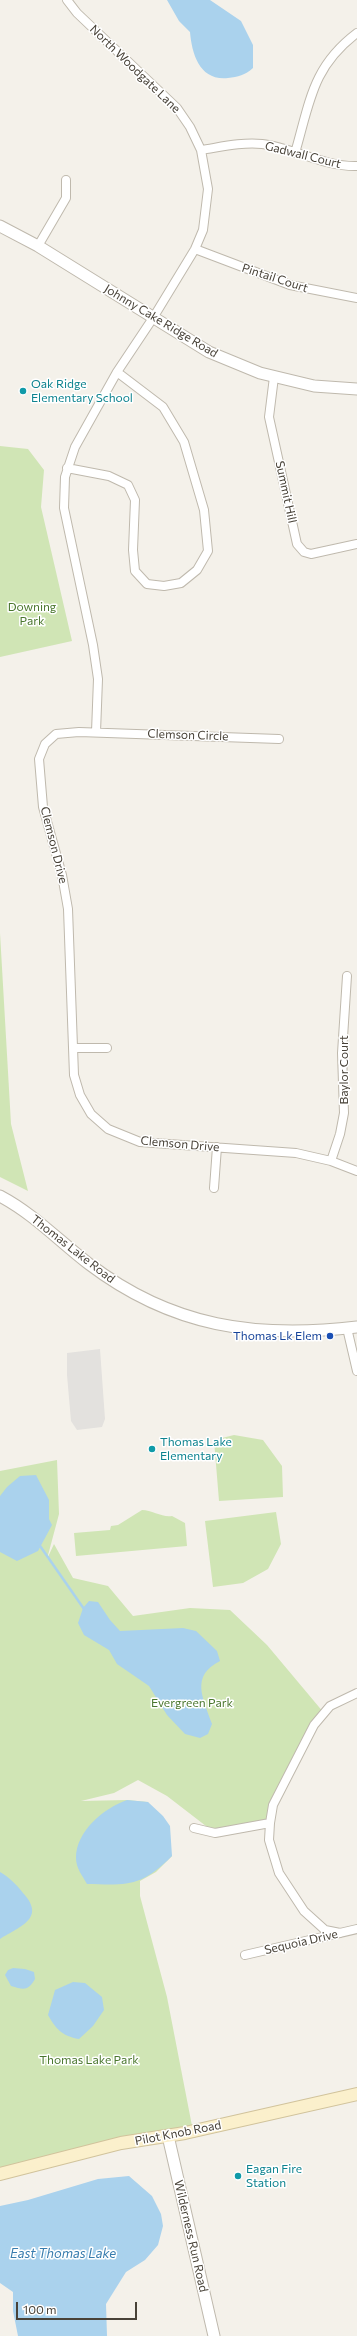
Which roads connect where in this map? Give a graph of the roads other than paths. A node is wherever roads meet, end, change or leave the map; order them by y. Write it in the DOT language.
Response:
graph roads {
  1 [pos="67,0"];
  2 [pos="357,34"];
  3 [pos="201,150"];
  4 [pos="296,153"];
  5 [pos="357,166"];
  6 [pos="66,180"];
  7 [pos="0,226"];
  8 [pos="38,246"];
  9 [pos="195,249"];
  10 [pos="357,298"];
  11 [pos="153,318"];
  12 [pos="117,372"];
  13 [pos="274,377"];
  14 [pos="357,389"];
  15 [pos="67,468"];
  16 [pos="357,544"];
  17 [pos="96,732"];
  18 [pos="279,739"];
  19 [pos="347,976"];
  20 [pos="73,1048"];
  21 [pos="107,1048"];
  22 [pos="217,1147"];
  23 [pos="330,1161"];
  24 [pos="357,1172"];
  25 [pos="214,1188"];
  26 [pos="0,1196"];
  27 [pos="352,1328"];
  28 [pos="357,1371"];
  29 [pos="357,1693"];
  30 [pos="270,1823"];
  31 [pos="194,1828"];
  32 [pos="357,1929"];
  33 [pos="340,1933"];
  34 [pos="245,1955"];
  35 [pos="357,2094"];
  36 [pos="168,2136"];
  37 [pos="0,2174"];
  38 [pos="214,2336"];
  1 -- 3 [label="street, North Woodgate Lane"];
  2 -- 4 [label="street"];
  3 -- 4 [label="street, Gadwall Court"];
  3 -- 9 [label="street, North Woodgate Lane"];
  4 -- 5 [label="street, Gadwall Court"];
  6 -- 8 [label="street"];
  7 -- 8 [label="street, Johnny Cake Ridge Road"];
  8 -- 11 [label="street, Johnny Cake Ridge Road"];
  9 -- 10 [label="street, Pintail Court"];
  9 -- 11 [label="street, North Woodgate Lane"];
  11 -- 12 [label="street"];
  11 -- 13 [label="street, Johnny Cake Ridge Road"];
  12 -- 15 [label="street"];
  12 -- 15 [label="street"];
  13 -- 14 [label="street, Johnny Cake Ridge Road"];
  13 -- 16 [label="street, Summit Hill"];
  15 -- 17 [label="street"];
  17 -- 18 [label="street, Clemson Circle"];
  17 -- 20 [label="street, Clemson Drive"];
  19 -- 23 [label="street, Baylor Court"];
  20 -- 21 [label="street"];
  20 -- 22 [label="street, Clemson Drive"];
  22 -- 23 [label="street, Clemson Drive"];
  22 -- 25 [label="street"];
  23 -- 24 [label="street, Clemson Drive"];
  26 -- 27 [label="street, Thomas Lake Road"];
  27 -- 28 [label="street"];
  29 -- 30 [label="street"];
  30 -- 31 [label="street"];
  30 -- 33 [label="street"];
  32 -- 33 [label="street, Sequoia Drive"];
  33 -- 34 [label="street, Sequoia Drive"];
  35 -- 36 [label="main road, Pilot Knob Road"];
  36 -- 37 [label="main road, Pilot Knob Road"];
  36 -- 38 [label="street, Wilderness Run Road"];
}
